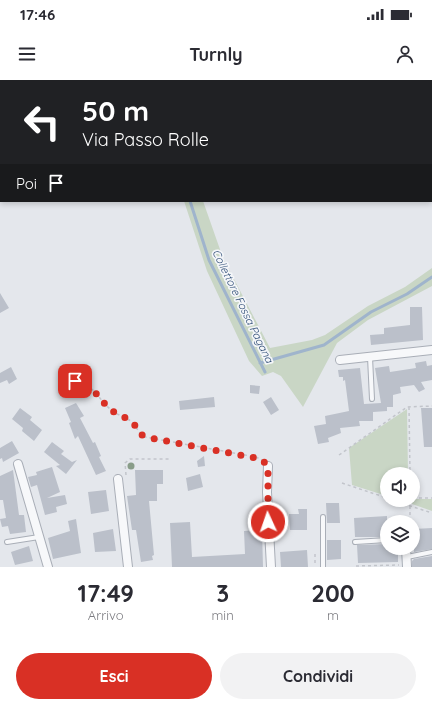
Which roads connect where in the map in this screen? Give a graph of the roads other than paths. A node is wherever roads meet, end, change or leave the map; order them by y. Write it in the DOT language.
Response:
graph roads {
  1 [pos="432,350"];
  2 [pos="370,357"];
  3 [pos="340,360"];
  4 [pos="372,399"];
  5 [pos="18,464"];
  6 [pos="268,466"];
  7 [pos="122,478"];
  8 [pos="323,517"];
  9 [pos="39,537"];
  10 [pos="380,540"];
  11 [pos="7,542"];
  12 [pos="355,542"];
  13 [pos="432,552"];
  14 [pos="407,563"];
  15 [pos="46,567"];
  16 [pos="128,567"];
  17 [pos="271,567"];
  18 [pos="323,567"];
  1 -- 2 [label="street"];
  2 -- 3 [label="street"];
  2 -- 4 [label="lane"];
  5 -- 9 [label="street"];
  6 -- 17 [label="street"];
  7 -- 16 [label="street"];
  8 -- 18 [label="lane"];
  9 -- 11 [label="lane"];
  9 -- 15 [label="street"];
  10 -- 12 [label="lane"];
  13 -- 14 [label="lane"];
}
